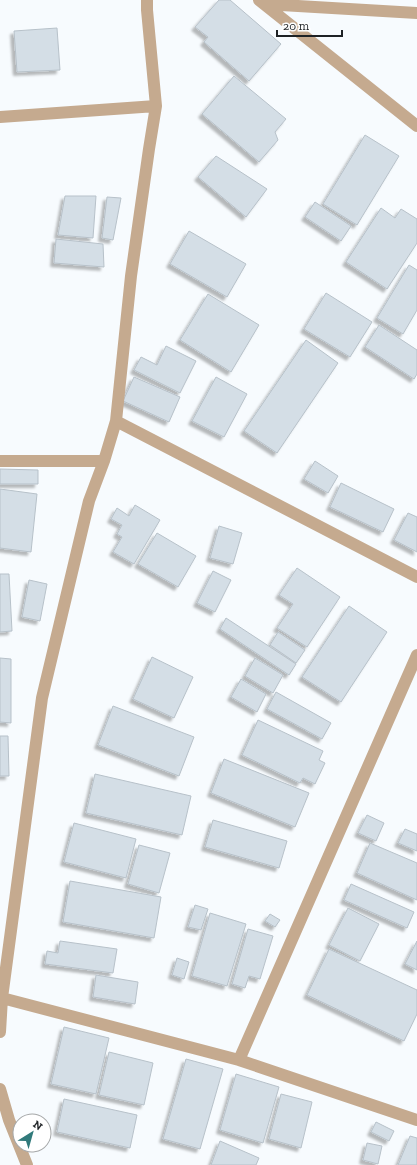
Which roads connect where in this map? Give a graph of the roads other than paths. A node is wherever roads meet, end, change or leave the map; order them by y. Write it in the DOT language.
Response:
graph roads {
  1 [pos="147,0"];
  2 [pos="262,2"];
  3 [pos="417,13"];
  4 [pos="156,106"];
  5 [pos="0,117"];
  6 [pos="417,126"];
  7 [pos="116,421"];
  8 [pos="104,461"];
  9 [pos="0,462"];
  10 [pos="417,577"];
  11 [pos="417,655"];
  12 [pos="2,998"];
  13 [pos="0,1032"];
  14 [pos="239,1060"];
  15 [pos="0,1089"];
  16 [pos="417,1120"];
  17 [pos="27,1165"];
  1 -- 4 [label="street"];
  2 -- 3 [label="street"];
  2 -- 6 [label="street"];
  4 -- 5 [label="street"];
  4 -- 7 [label="street"];
  7 -- 8 [label="street"];
  7 -- 10 [label="street"];
  8 -- 9 [label="street"];
  8 -- 12 [label="street"];
  11 -- 14 [label="street"];
  12 -- 13 [label="street"];
  12 -- 14 [label="street"];
  14 -- 16 [label="street"];
  15 -- 17 [label="street"];
}
